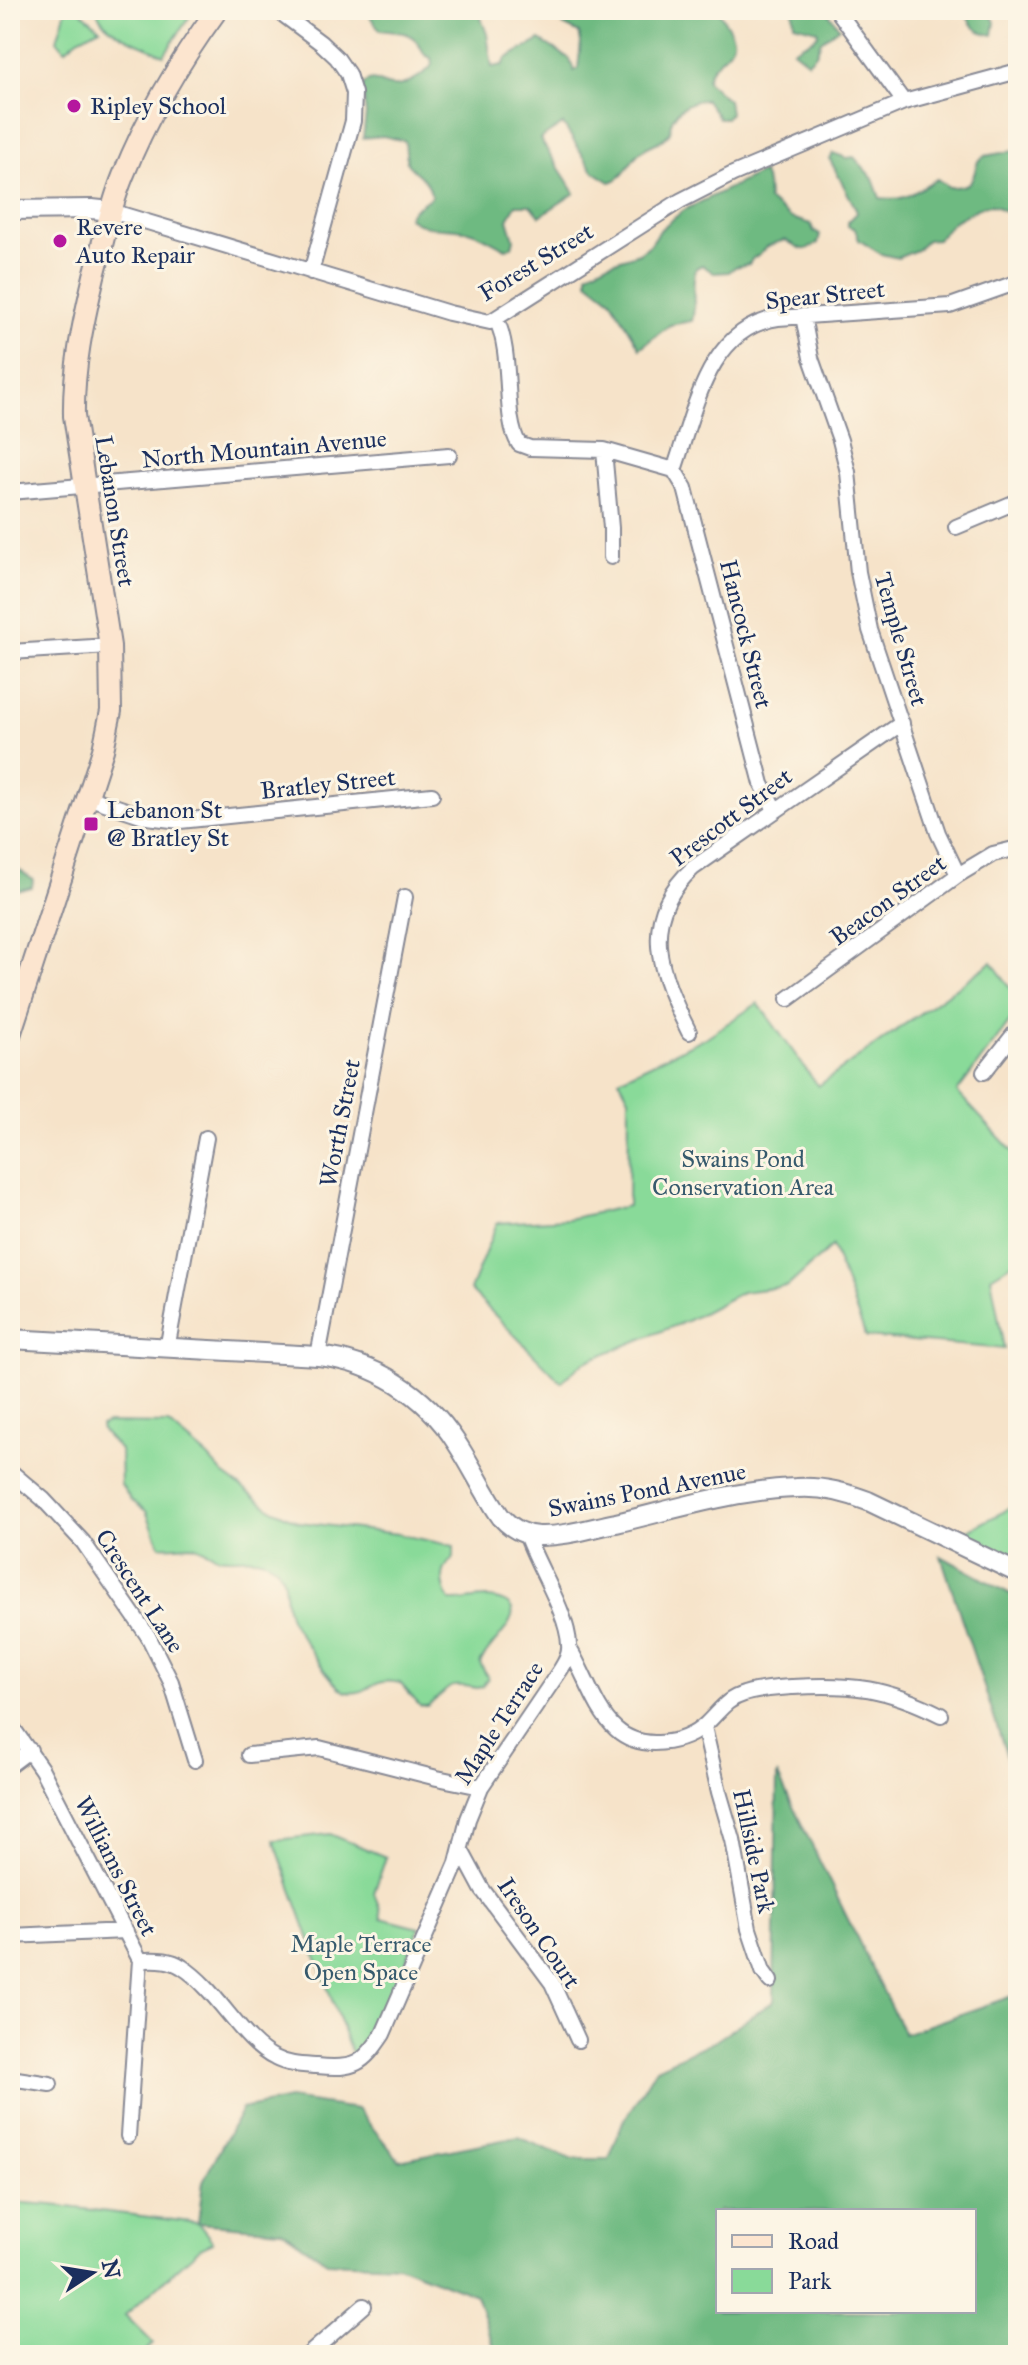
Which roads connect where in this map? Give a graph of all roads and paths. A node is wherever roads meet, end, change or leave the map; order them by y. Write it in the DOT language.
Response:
graph roads {
  1 [pos="217,10"];
  2 [pos="277,10"];
  3 [pos="837,10"];
  4 [pos="1018,71"];
  5 [pos="904,102"];
  6 [pos="10,210"];
  7 [pos="111,211"];
  8 [pos="311,272"];
  9 [pos="1018,282"];
  10 [pos="803,316"];
  11 [pos="496,319"];
  12 [pos="604,450"];
  13 [pos="449,455"];
  14 [pos="674,470"];
  15 [pos="83,486"];
  16 [pos="10,492"];
  17 [pos="1018,501"];
  18 [pos="956,527"];
  19 [pos="611,557"];
  20 [pos="110,646"];
  21 [pos="10,652"];
  22 [pos="902,723"];
  23 [pos="432,795"];
  24 [pos="87,797"];
  25 [pos="775,810"];
  26 [pos="1018,848"];
  27 [pos="958,875"];
  28 [pos="405,897"];
  29 [pos="788,999"];
  30 [pos="1018,1029"];
  31 [pos="689,1032"];
  32 [pos="10,1035"];
  33 [pos="984,1072"];
  34 [pos="206,1138"];
  35 [pos="10,1339"];
  36 [pos="167,1349"];
  37 [pos="318,1356"];
  38 [pos="10,1471"];
  39 [pos="526,1534"];
  40 [pos="1018,1573"];
  41 [pos="570,1650"];
  42 [pos="941,1715"];
  43 [pos="10,1724"];
  44 [pos="704,1727"];
  45 [pos="30,1750"];
  46 [pos="249,1755"];
  47 [pos="195,1760"];
  48 [pos="10,1765"];
  49 [pos="481,1787"];
  50 [pos="461,1850"];
  51 [pos="126,1931"];
  52 [pos="10,1936"];
  53 [pos="140,1960"];
  54 [pos="770,1981"];
  55 [pos="578,2040"];
  56 [pos="10,2078"];
  57 [pos="50,2084"];
  58 [pos="128,2136"];
  59 [pos="364,2306"];
  60 [pos="308,2355"];
  1 -- 7 [label="main road, Lebanon Street"];
  2 -- 8 [label="street"];
  3 -- 5 [label="street"];
  4 -- 5 [label="street, Forest Street"];
  5 -- 11 [label="street, Forest Street"];
  6 -- 7 [label="street, Forest Street"];
  7 -- 8 [label="street, Forest Street"];
  7 -- 15 [label="main road, Lebanon Street"];
  8 -- 11 [label="street, Forest Street"];
  9 -- 10 [label="street, Spear Street"];
  10 -- 14 [label="street, Spear Street"];
  10 -- 22 [label="street, Temple Street"];
  11 -- 12 [label="street"];
  12 -- 14 [label="street"];
  12 -- 19 [label="street"];
  13 -- 15 [label="street, North Mountain Avenue"];
  14 -- 25 [label="street, Hancock Street"];
  15 -- 16 [label="street, North Mountain Avenue"];
  15 -- 20 [label="main road, Lebanon Street"];
  17 -- 18 [label="street"];
  20 -- 21 [label="street"];
  20 -- 24 [label="main road, Lebanon Street"];
  22 -- 25 [label="street, Prescott Street"];
  22 -- 27 [label="street, Temple Street"];
  23 -- 24 [label="street, Bratley Street"];
  24 -- 32 [label="main road, Lebanon Street"];
  25 -- 31 [label="street, Prescott Street"];
  26 -- 27 [label="street, Beacon Street"];
  27 -- 29 [label="street, Beacon Street"];
  28 -- 37 [label="street, Worth Street"];
  30 -- 33 [label="street"];
  34 -- 36 [label="street"];
  35 -- 36 [label="street, Swains Pond Avenue"];
  36 -- 37 [label="street, Swains Pond Avenue"];
  37 -- 39 [label="street, Swains Pond Avenue"];
  38 -- 47 [label="street, Crescent Lane"];
  39 -- 40 [label="street, Swains Pond Avenue"];
  39 -- 41 [label="street, Maple Terrace"];
  41 -- 44 [label="street"];
  41 -- 49 [label="street, Maple Terrace"];
  42 -- 44 [label="street"];
  43 -- 45 [label="street, Williams Street"];
  44 -- 54 [label="street, Hillside Park"];
  45 -- 48 [label="street"];
  45 -- 51 [label="street, Williams Street"];
  46 -- 49 [label="street"];
  49 -- 50 [label="street, Maple Terrace"];
  50 -- 53 [label="street, Maple Terrace"];
  50 -- 55 [label="street, Ireson Court"];
  51 -- 52 [label="street"];
  51 -- 53 [label="street, Williams Street"];
  53 -- 58 [label="street, Williams Street"];
  56 -- 57 [label="street"];
  59 -- 60 [label="street"];
}
